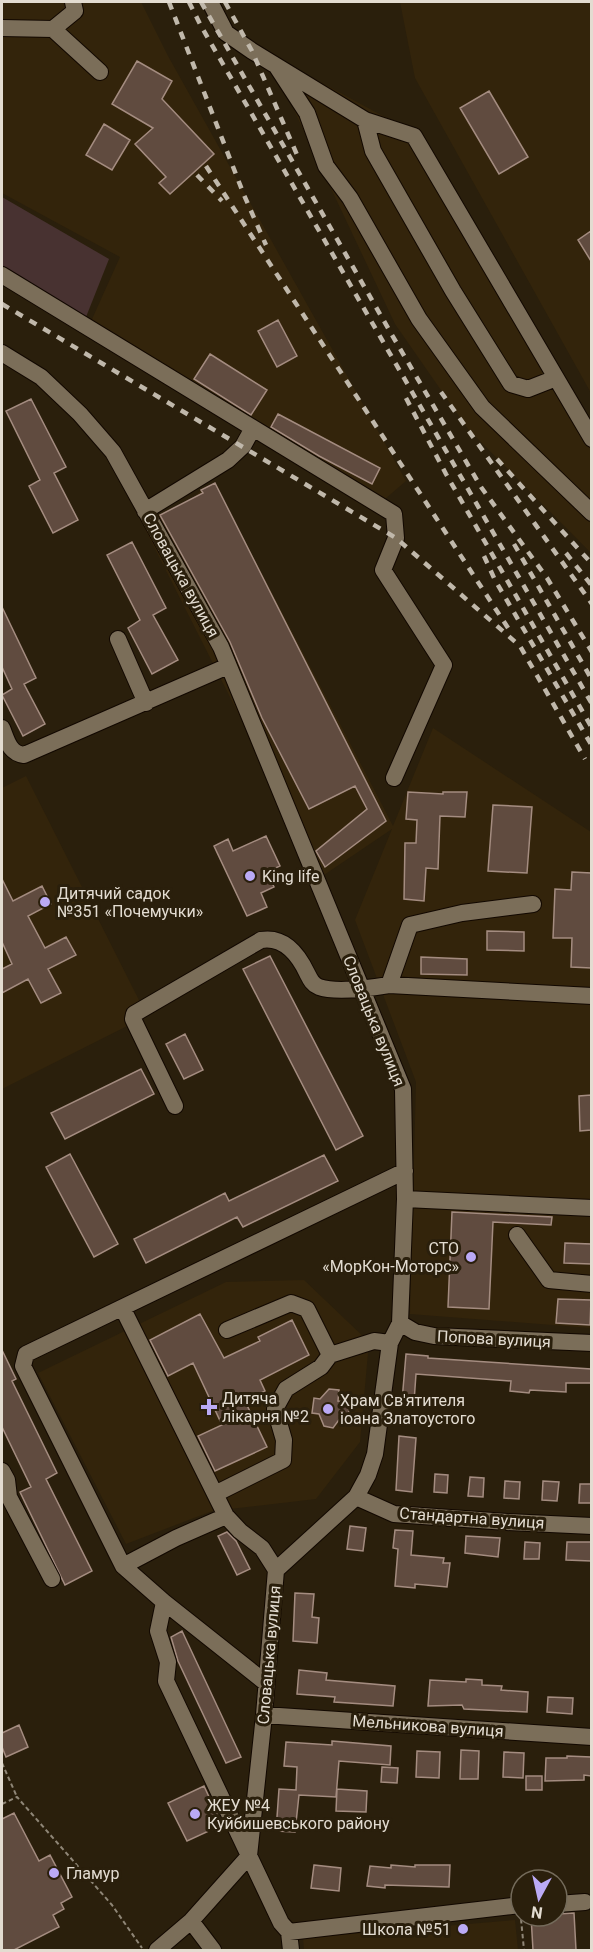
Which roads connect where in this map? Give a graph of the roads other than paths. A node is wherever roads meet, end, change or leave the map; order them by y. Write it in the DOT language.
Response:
graph roads {
  1 [pos="73,2"];
  2 [pos="210,2"];
  3 [pos="2,28"];
  4 [pos="53,29"];
  5 [pos="274,63"];
  6 [pos="100,72"];
  7 [pos="365,120"];
  8 [pos="2,274"];
  9 [pos="2,353"];
  10 [pos="556,378"];
  11 [pos="253,428"];
  12 [pos="591,439"];
  13 [pos="145,511"];
  14 [pos="591,513"];
  15 [pos="118,639"];
  16 [pos="228,666"];
  17 [pos="146,703"];
  18 [pos="2,728"];
  19 [pos="394,778"];
  20 [pos="533,904"];
  21 [pos="389,985"];
  22 [pos="362,989"];
  23 [pos="591,996"];
  24 [pos="175,1106"];
  25 [pos="405,1171"];
  26 [pos="405,1199"];
  27 [pos="591,1208"];
  28 [pos="517,1235"];
  29 [pos="591,1284"];
  30 [pos="123,1309"];
  31 [pos="400,1323"];
  32 [pos="227,1330"];
  33 [pos="390,1343"];
  34 [pos="591,1343"];
  35 [pos="330,1355"];
  36 [pos="2,1471"];
  37 [pos="215,1494"];
  38 [pos="356,1497"];
  39 [pos="226,1516"];
  40 [pos="591,1526"];
  41 [pos="123,1566"];
  42 [pos="276,1570"];
  43 [pos="52,1579"];
  44 [pos="164,1602"];
  45 [pos="266,1683"];
  46 [pos="264,1715"];
  47 [pos="591,1737"];
  48 [pos="249,1856"];
  49 [pos="585,1902"];
  50 [pos="569,1903"];
  51 [pos="509,1906"];
  52 [pos="191,1921"];
  53 [pos="289,1932"];
  54 [pos="157,1950"];
  55 [pos="213,1950"];
  56 [pos="291,1950"];
  1 -- 4 [label="street"];
  2 -- 5 [label="street"];
  3 -- 4 [label="street"];
  4 -- 6 [label="street"];
  5 -- 7 [label="street"];
  5 -- 14 [label="street"];
  7 -- 10 [label="street"];
  7 -- 10 [label="street"];
  8 -- 11 [label="street"];
  9 -- 13 [label="street, Словацька вулиця"];
  10 -- 12 [label="street"];
  11 -- 13 [label="street"];
  11 -- 19 [label="street"];
  13 -- 16 [label="street, Словацька вулиця"];
  15 -- 17 [label="street"];
  16 -- 17 [label="street"];
  16 -- 22 [label="street, Словацька вулиця"];
  17 -- 18 [label="street"];
  20 -- 21 [label="street"];
  21 -- 22 [label="street"];
  21 -- 23 [label="street"];
  22 -- 24 [label="street"];
  22 -- 25 [label="street, Словацька вулиця"];
  25 -- 26 [label="street, Словацька вулиця"];
  25 -- 30 [label="street"];
  26 -- 27 [label="street"];
  26 -- 31 [label="street, Словацька вулиця"];
  28 -- 29 [label="street"];
  30 -- 37 [label="street"];
  30 -- 41 [label="street"];
  31 -- 33 [label="street, Словацька вулиця"];
  31 -- 34 [label="street, Попова вулиця"];
  32 -- 35 [label="street"];
  33 -- 35 [label="street"];
  33 -- 38 [label="street, Словацька вулиця"];
  35 -- 37 [label="street"];
  36 -- 43 [label="street"];
  37 -- 39 [label="street"];
  38 -- 40 [label="street, Стандартна вулиця"];
  38 -- 42 [label="street, Словацька вулиця"];
  39 -- 41 [label="street"];
  39 -- 42 [label="street"];
  41 -- 44 [label="street"];
  42 -- 45 [label="street, Словацька вулиця"];
  44 -- 45 [label="street"];
  44 -- 48 [label="street"];
  45 -- 46 [label="street, Словацька вулиця"];
  46 -- 47 [label="street, Мельникова вулиця"];
  46 -- 48 [label="street, Словацька вулиця"];
  48 -- 52 [label="street"];
  48 -- 53 [label="street"];
  49 -- 50 [label="street"];
  51 -- 53 [label="street"];
  52 -- 54 [label="street"];
  52 -- 55 [label="street"];
  53 -- 56 [label="street"];
}
